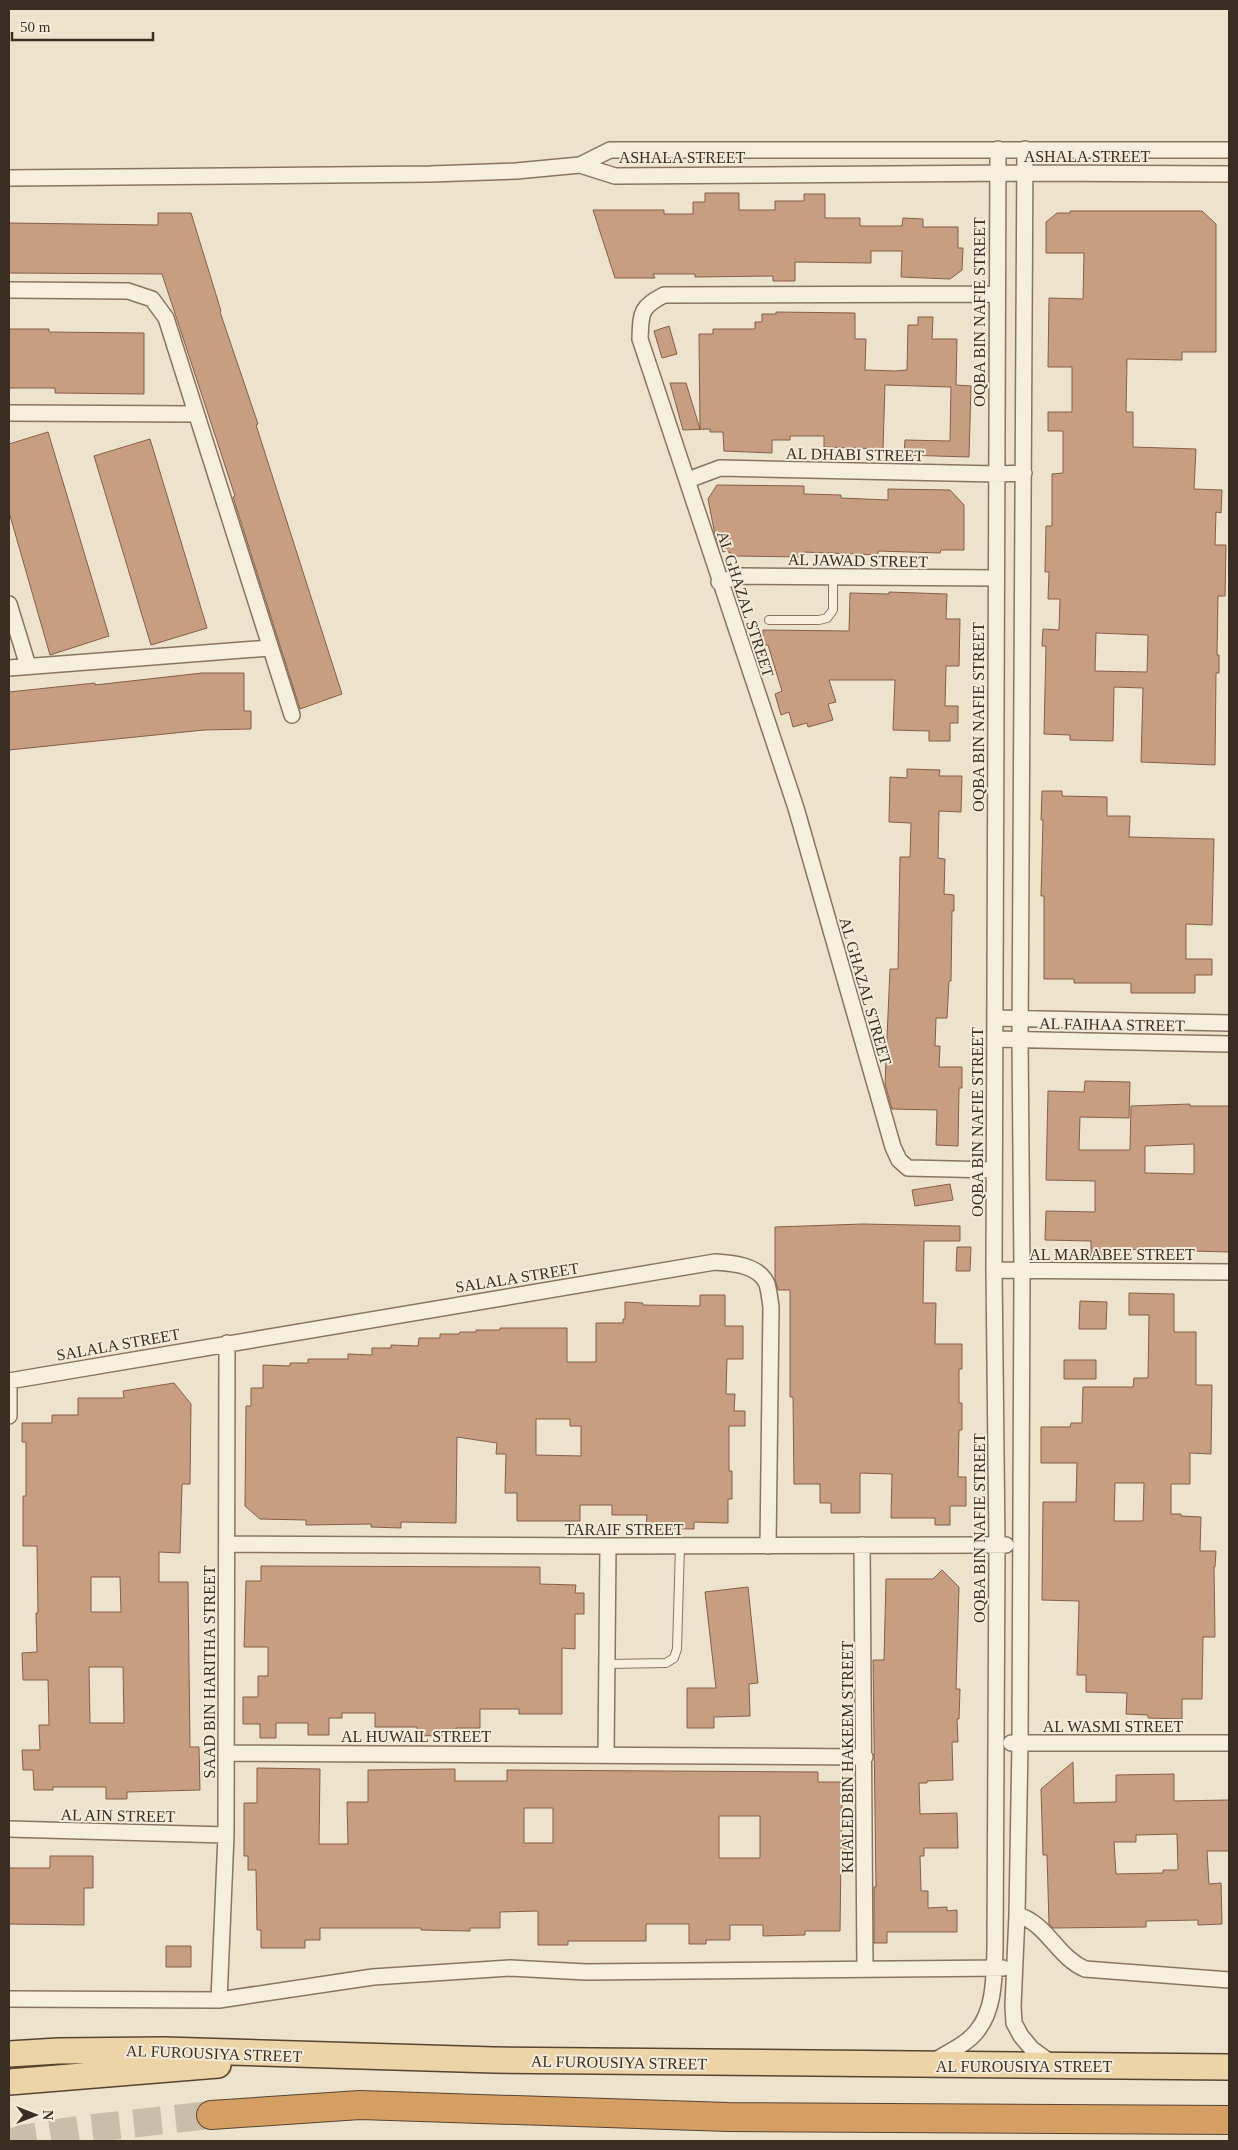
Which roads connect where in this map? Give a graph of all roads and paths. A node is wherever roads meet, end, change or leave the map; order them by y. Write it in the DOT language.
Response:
graph roads {
  1 [pos="998,149"];
  2 [pos="1025,149"];
  3 [pos="1229,150"];
  4 [pos="580,165"];
  5 [pos="996,173"];
  6 [pos="1024,173"];
  7 [pos="1229,174"];
  8 [pos="9,178"];
  9 [pos="9,290"];
  10 [pos="997,294"];
  11 [pos="9,413"];
  12 [pos="196,414"];
  13 [pos="1024,473"];
  14 [pos="997,474"];
  15 [pos="688,480"];
  16 [pos="833,577"];
  17 [pos="996,578"];
  18 [pos="719,582"];
  19 [pos="9,604"];
  20 [pos="769,620"];
  21 [pos="270,648"];
  22 [pos="28,666"];
  23 [pos="9,668"];
  24 [pos="292,715"];
  25 [pos="995,1018"];
  26 [pos="1020,1018"];
  27 [pos="1229,1023"];
  28 [pos="995,1039"];
  29 [pos="1020,1039"];
  30 [pos="1229,1044"];
  31 [pos="994,1170"];
  32 [pos="994,1270"];
  33 [pos="1022,1270"];
  34 [pos="1229,1272"];
  35 [pos="227,1343"];
  36 [pos="9,1381"];
  37 [pos="9,1416"];
  38 [pos="227,1544"];
  39 [pos="862,1545"];
  40 [pos="997,1545"];
  41 [pos="1020,1545"];
  42 [pos="608,1546"];
  43 [pos="680,1546"];
  44 [pos="768,1546"];
  45 [pos="607,1664"];
  46 [pos="1229,1743"];
  47 [pos="997,1744"];
  48 [pos="1020,1744"];
  49 [pos="226,1753"];
  50 [pos="606,1755"];
  51 [pos="865,1756"];
  52 [pos="9,1829"];
  53 [pos="996,1832"];
  54 [pos="1018,1832"];
  55 [pos="226,1835"];
  56 [pos="1017,1915"];
  57 [pos="994,1968"];
  58 [pos="1015,1968"];
  59 [pos="865,1969"];
  60 [pos="1229,1980"];
  61 [pos="9,1999"];
  62 [pos="219,2000"];
  63 [pos="9,2054"];
  64 [pos="300,2056"];
  65 [pos="927,2065"];
  66 [pos="1055,2066"];
  67 [pos="1229,2067"];
  68 [pos="9,2082"];
  69 [pos="211,2115"];
  70 [pos="1229,2120"];
  1 -- 2 [label="street, ASHALA STREET"];
  1 -- 4 [label="street, ASHALA STREET"];
  1 -- 5 [label="street, OQBA BIN NAFIE STREET"];
  2 -- 3 [label="street, ASHALA STREET"];
  2 -- 6 [label="street"];
  4 -- 5 [label="street, ASHALA STREET"];
  4 -- 8 [label="street"];
  5 -- 6 [label="street, ASHALA STREET"];
  5 -- 10 [label="street, OQBA BIN NAFIE STREET"];
  6 -- 7 [label="street, ASHALA STREET"];
  6 -- 13 [label="street"];
  9 -- 12 [label="street"];
  10 -- 14 [label="street, OQBA BIN NAFIE STREET"];
  10 -- 15 [label="street, AL GHAZAL STREET"];
  11 -- 12 [label="street"];
  12 -- 21 [label="street"];
  13 -- 14 [label="street, AL DHABI STREET"];
  13 -- 26 [label="street"];
  14 -- 15 [label="street, AL DHABI STREET"];
  14 -- 17 [label="street, OQBA BIN NAFIE STREET"];
  15 -- 18 [label="street, AL GHAZAL STREET"];
  16 -- 17 [label="street, AL JAWAD STREET"];
  16 -- 18 [label="street, AL JAWAD STREET"];
  16 -- 20 [label="lane"];
  17 -- 25 [label="street, OQBA BIN NAFIE STREET"];
  18 -- 31 [label="street, AL GHAZAL STREET"];
  19 -- 22 [label="street"];
  21 -- 22 [label="street"];
  21 -- 24 [label="street"];
  22 -- 23 [label="street"];
  25 -- 26 [label="street, AL FAIHAA STREET"];
  25 -- 28 [label="street, OQBA BIN NAFIE STREET"];
  26 -- 27 [label="street, AL FAIHAA STREET"];
  26 -- 29 [label="street"];
  28 -- 29 [label="street, AL FAIHAA STREET"];
  28 -- 31 [label="street, OQBA BIN NAFIE STREET"];
  29 -- 30 [label="street, AL FAIHAA STREET"];
  29 -- 33 [label="street"];
  31 -- 32 [label="street, OQBA BIN NAFIE STREET"];
  32 -- 33 [label="street, AL MARABEE STREET"];
  32 -- 40 [label="street, OQBA BIN NAFIE STREET"];
  33 -- 34 [label="street, AL MARABEE STREET"];
  33 -- 41 [label="street"];
  35 -- 36 [label="street, SALALA STREET"];
  35 -- 38 [label="street, SAAD BIN HARITHA STREET"];
  35 -- 44 [label="street, SALALA STREET"];
  36 -- 37 [label="street"];
  38 -- 42 [label="street, TARAIF STREET"];
  38 -- 49 [label="street, SAAD BIN HARITHA STREET"];
  39 -- 40 [label="street, TARAIF STREET"];
  39 -- 44 [label="street, TARAIF STREET"];
  39 -- 51 [label="street, KHALED BIN HAKEEM STREET"];
  40 -- 41 [label="street, TARAIF STREET"];
  40 -- 47 [label="street, OQBA BIN NAFIE STREET"];
  41 -- 48 [label="street"];
  42 -- 43 [label="street, TARAIF STREET"];
  42 -- 45 [label="street"];
  43 -- 44 [label="street, TARAIF STREET"];
  43 -- 45 [label="lane"];
  45 -- 50 [label="street"];
  46 -- 48 [label="street, AL WASMI STREET"];
  47 -- 48 [label="street, AL WASMI STREET"];
  47 -- 53 [label="street, OQBA BIN NAFIE STREET"];
  48 -- 54 [label="street"];
  49 -- 50 [label="street, AL HUWAIL STREET"];
  49 -- 55 [label="street, SAAD BIN HARITHA STREET"];
  50 -- 51 [label="street, AL HUWAIL STREET"];
  51 -- 59 [label="street, KHALED BIN HAKEEM STREET"];
  52 -- 55 [label="street, AL AIN STREET"];
  53 -- 54 [label="street"];
  53 -- 57 [label="street, OQBA BIN NAFIE STREET"];
  54 -- 56 [label="street"];
  55 -- 62 [label="street, SAAD BIN HARITHA STREET"];
  56 -- 58 [label="street"];
  56 -- 60 [label="street"];
  57 -- 58 [label="street"];
  57 -- 59 [label="street"];
  57 -- 65 [label="street, OQBA BIN NAFIE STREET"];
  58 -- 66 [label="street"];
  59 -- 62 [label="street"];
  61 -- 62 [label="street"];
  63 -- 64 [label="main road, AL FUROUSIYA STREET"];
  64 -- 65 [label="main road, AL FUROUSIYA STREET"];
  64 -- 68 [label="main road"];
  65 -- 66 [label="main road, AL FUROUSIYA STREET"];
  66 -- 67 [label="main road, AL FUROUSIYA STREET"];
  69 -- 70 [label="highway"];
}
